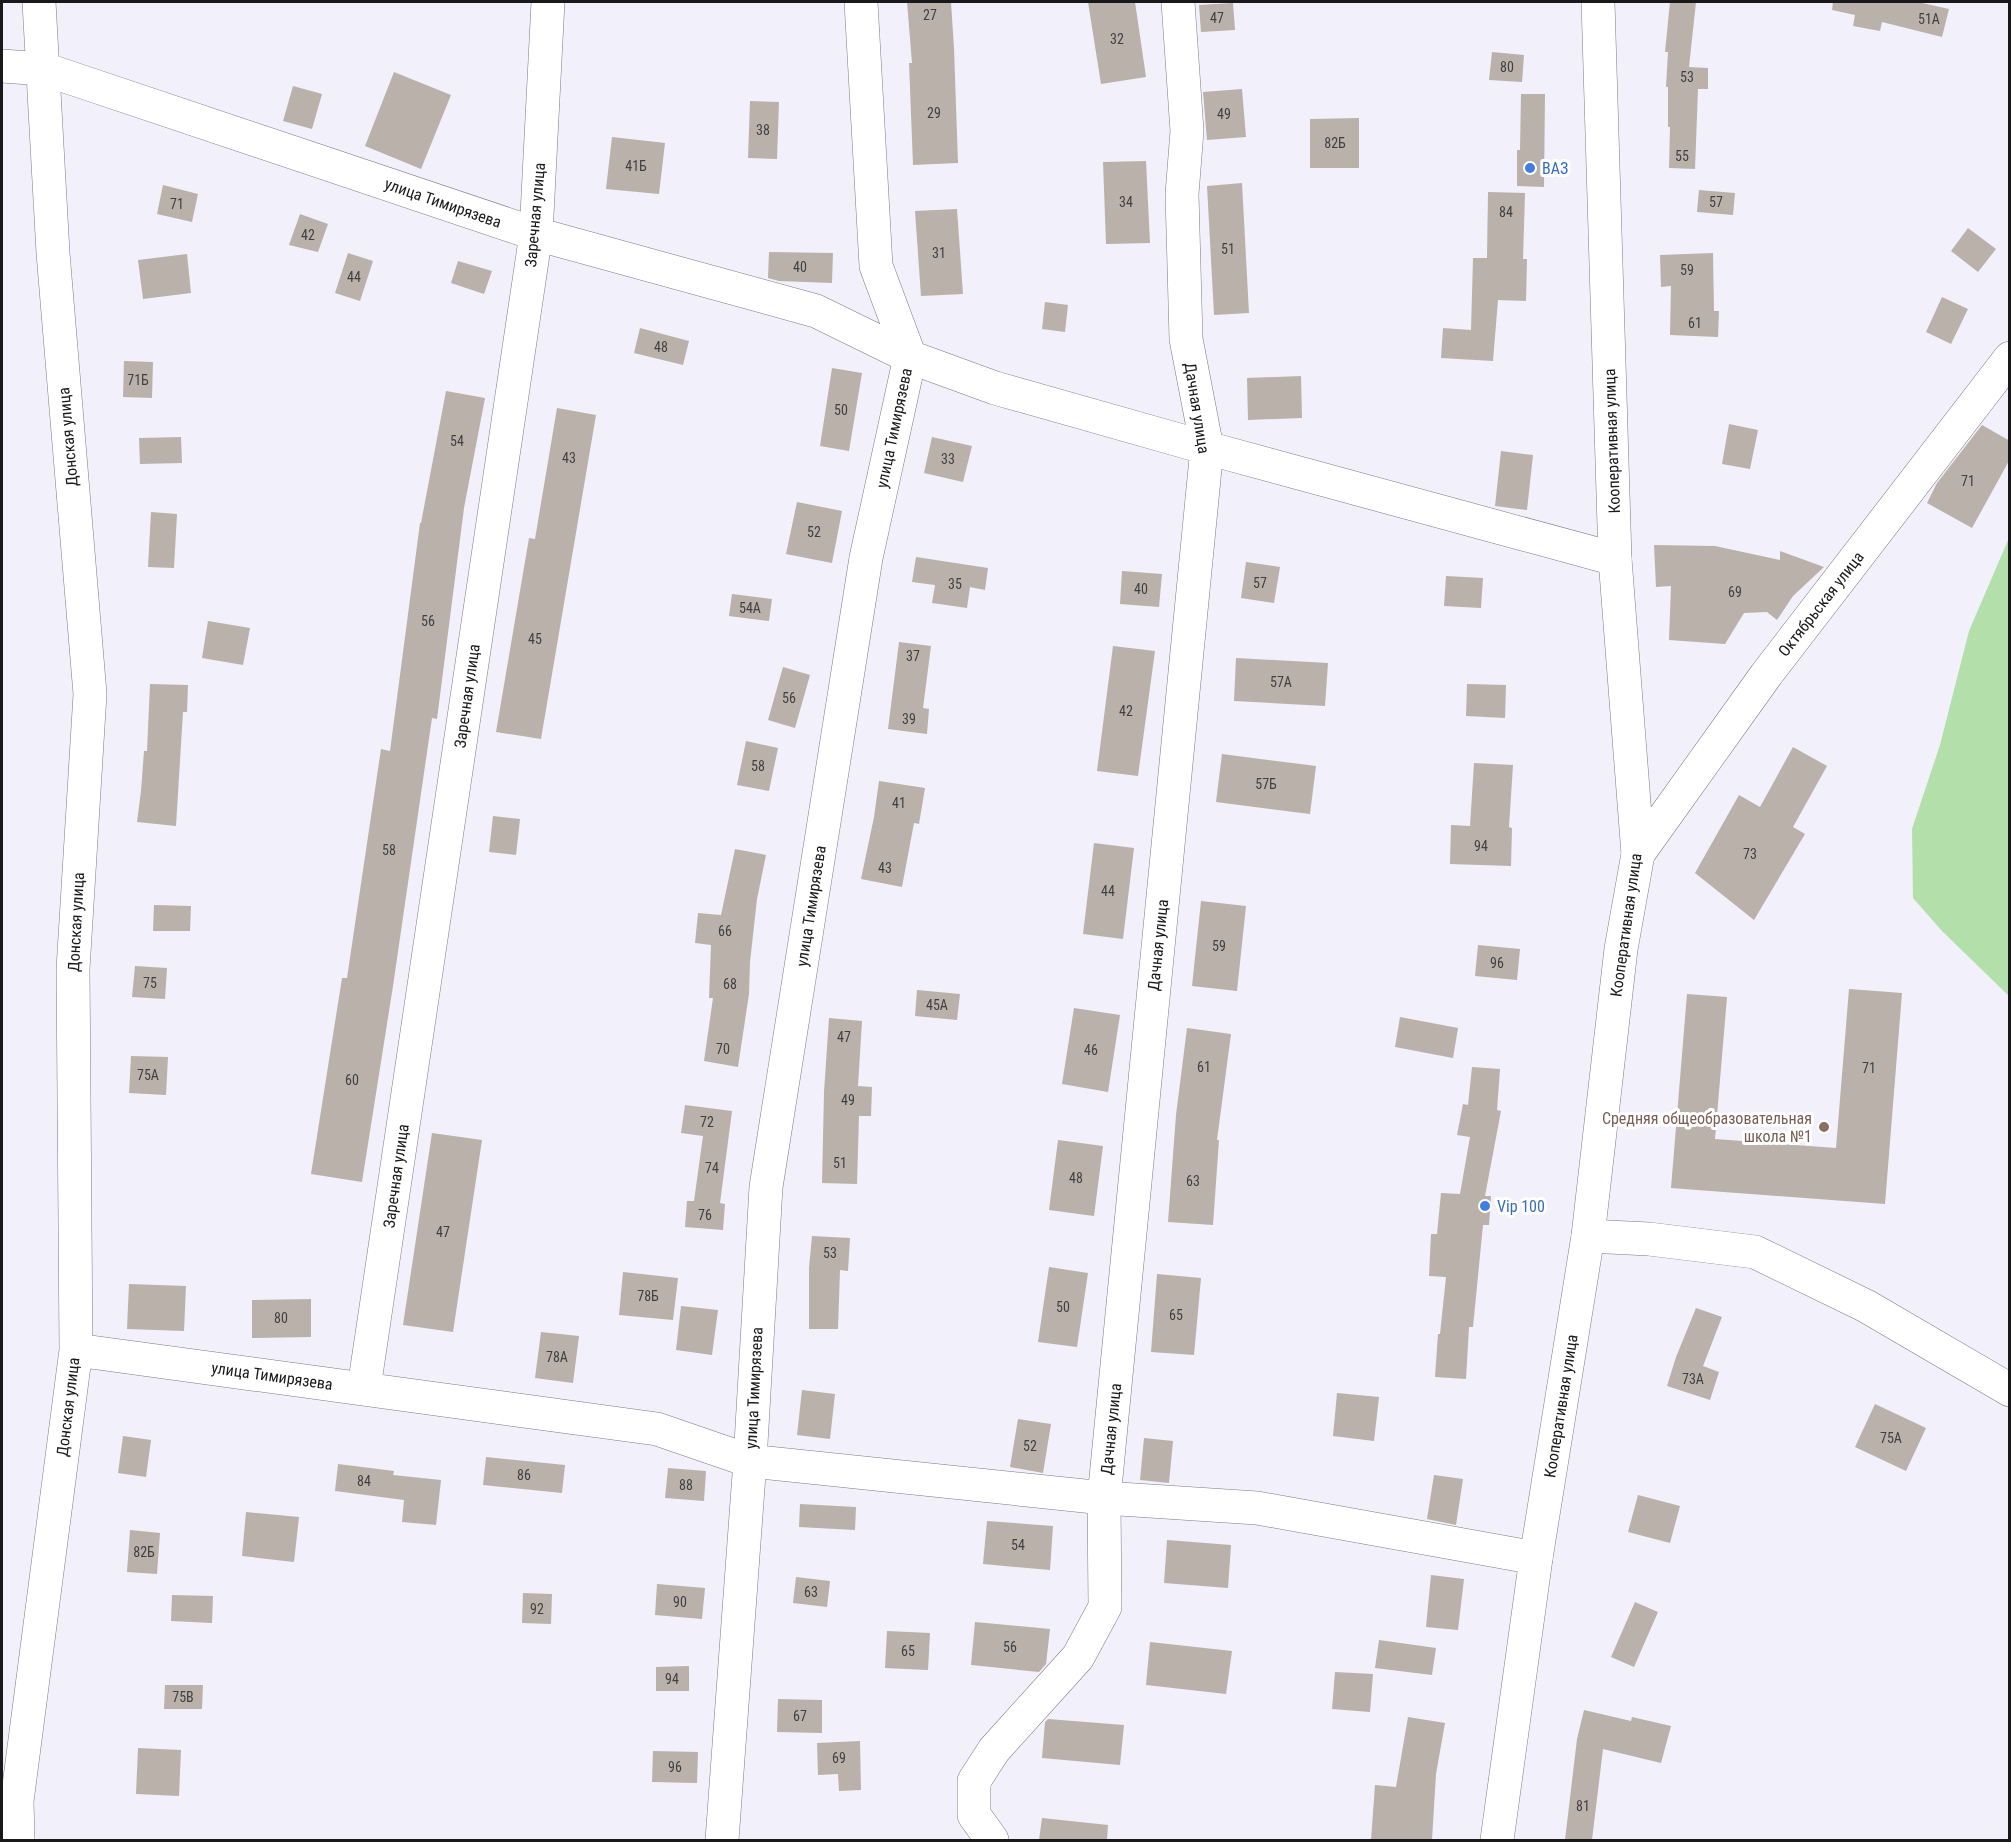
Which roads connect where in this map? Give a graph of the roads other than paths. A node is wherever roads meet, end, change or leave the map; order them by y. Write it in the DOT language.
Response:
graph roads {
  1 [pos="39,2"];
  2 [pos="548,2"];
  3 [pos="861,2"];
  4 [pos="1178,2"];
  5 [pos="1598,2"];
  6 [pos="2,66"];
  7 [pos="44,69"];
  8 [pos="536,234"];
  9 [pos="909,357"];
  10 [pos="2010,358"];
  11 [pos="1207,448"];
  12 [pos="1615,559"];
  13 [pos="1638,854"];
  14 [pos="1588,1236"];
  15 [pos="76,1350"];
  16 [pos="364,1388"];
  17 [pos="2010,1390"];
  18 [pos="750,1461"];
  19 [pos="1104,1498"];
  20 [pos="1536,1558"];
  21 [pos="18,1840"];
  22 [pos="722,1840"];
  23 [pos="992,1840"];
  24 [pos="1497,1840"];
  1 -- 7 [label="street, Донская улица"];
  2 -- 8 [label="street, Заречная улица"];
  3 -- 9 [label="street, улица Тимирязева"];
  4 -- 11 [label="street, Дачная улица"];
  5 -- 12 [label="street, Кооперативная улица"];
  6 -- 7 [label="street, улица Тимирязева"];
  7 -- 8 [label="street, улица Тимирязева"];
  7 -- 15 [label="street, Донская улица"];
  8 -- 9 [label="street, улица Тимирязева"];
  8 -- 16 [label="street, Заречная улица"];
  9 -- 11 [label="street, улица Тимирязева"];
  9 -- 18 [label="street, улица Тимирязева"];
  10 -- 13 [label="street, Октябрьская улица"];
  11 -- 12 [label="street, улица Тимирязева"];
  11 -- 19 [label="street, Дачная улица"];
  12 -- 13 [label="street, Кооперативная улица"];
  13 -- 14 [label="street, Кооперативная улица"];
  14 -- 17 [label="street"];
  14 -- 20 [label="street, Кооперативная улица"];
  15 -- 16 [label="street, улица Тимирязева"];
  15 -- 21 [label="street, Донская улица"];
  16 -- 18 [label="street, улица Тимирязева"];
  18 -- 19 [label="street"];
  18 -- 22 [label="street, улица Тимирязева"];
  19 -- 20 [label="street"];
  19 -- 23 [label="street, Дачная улица"];
  20 -- 24 [label="street, Кооперативная улица"];
}
